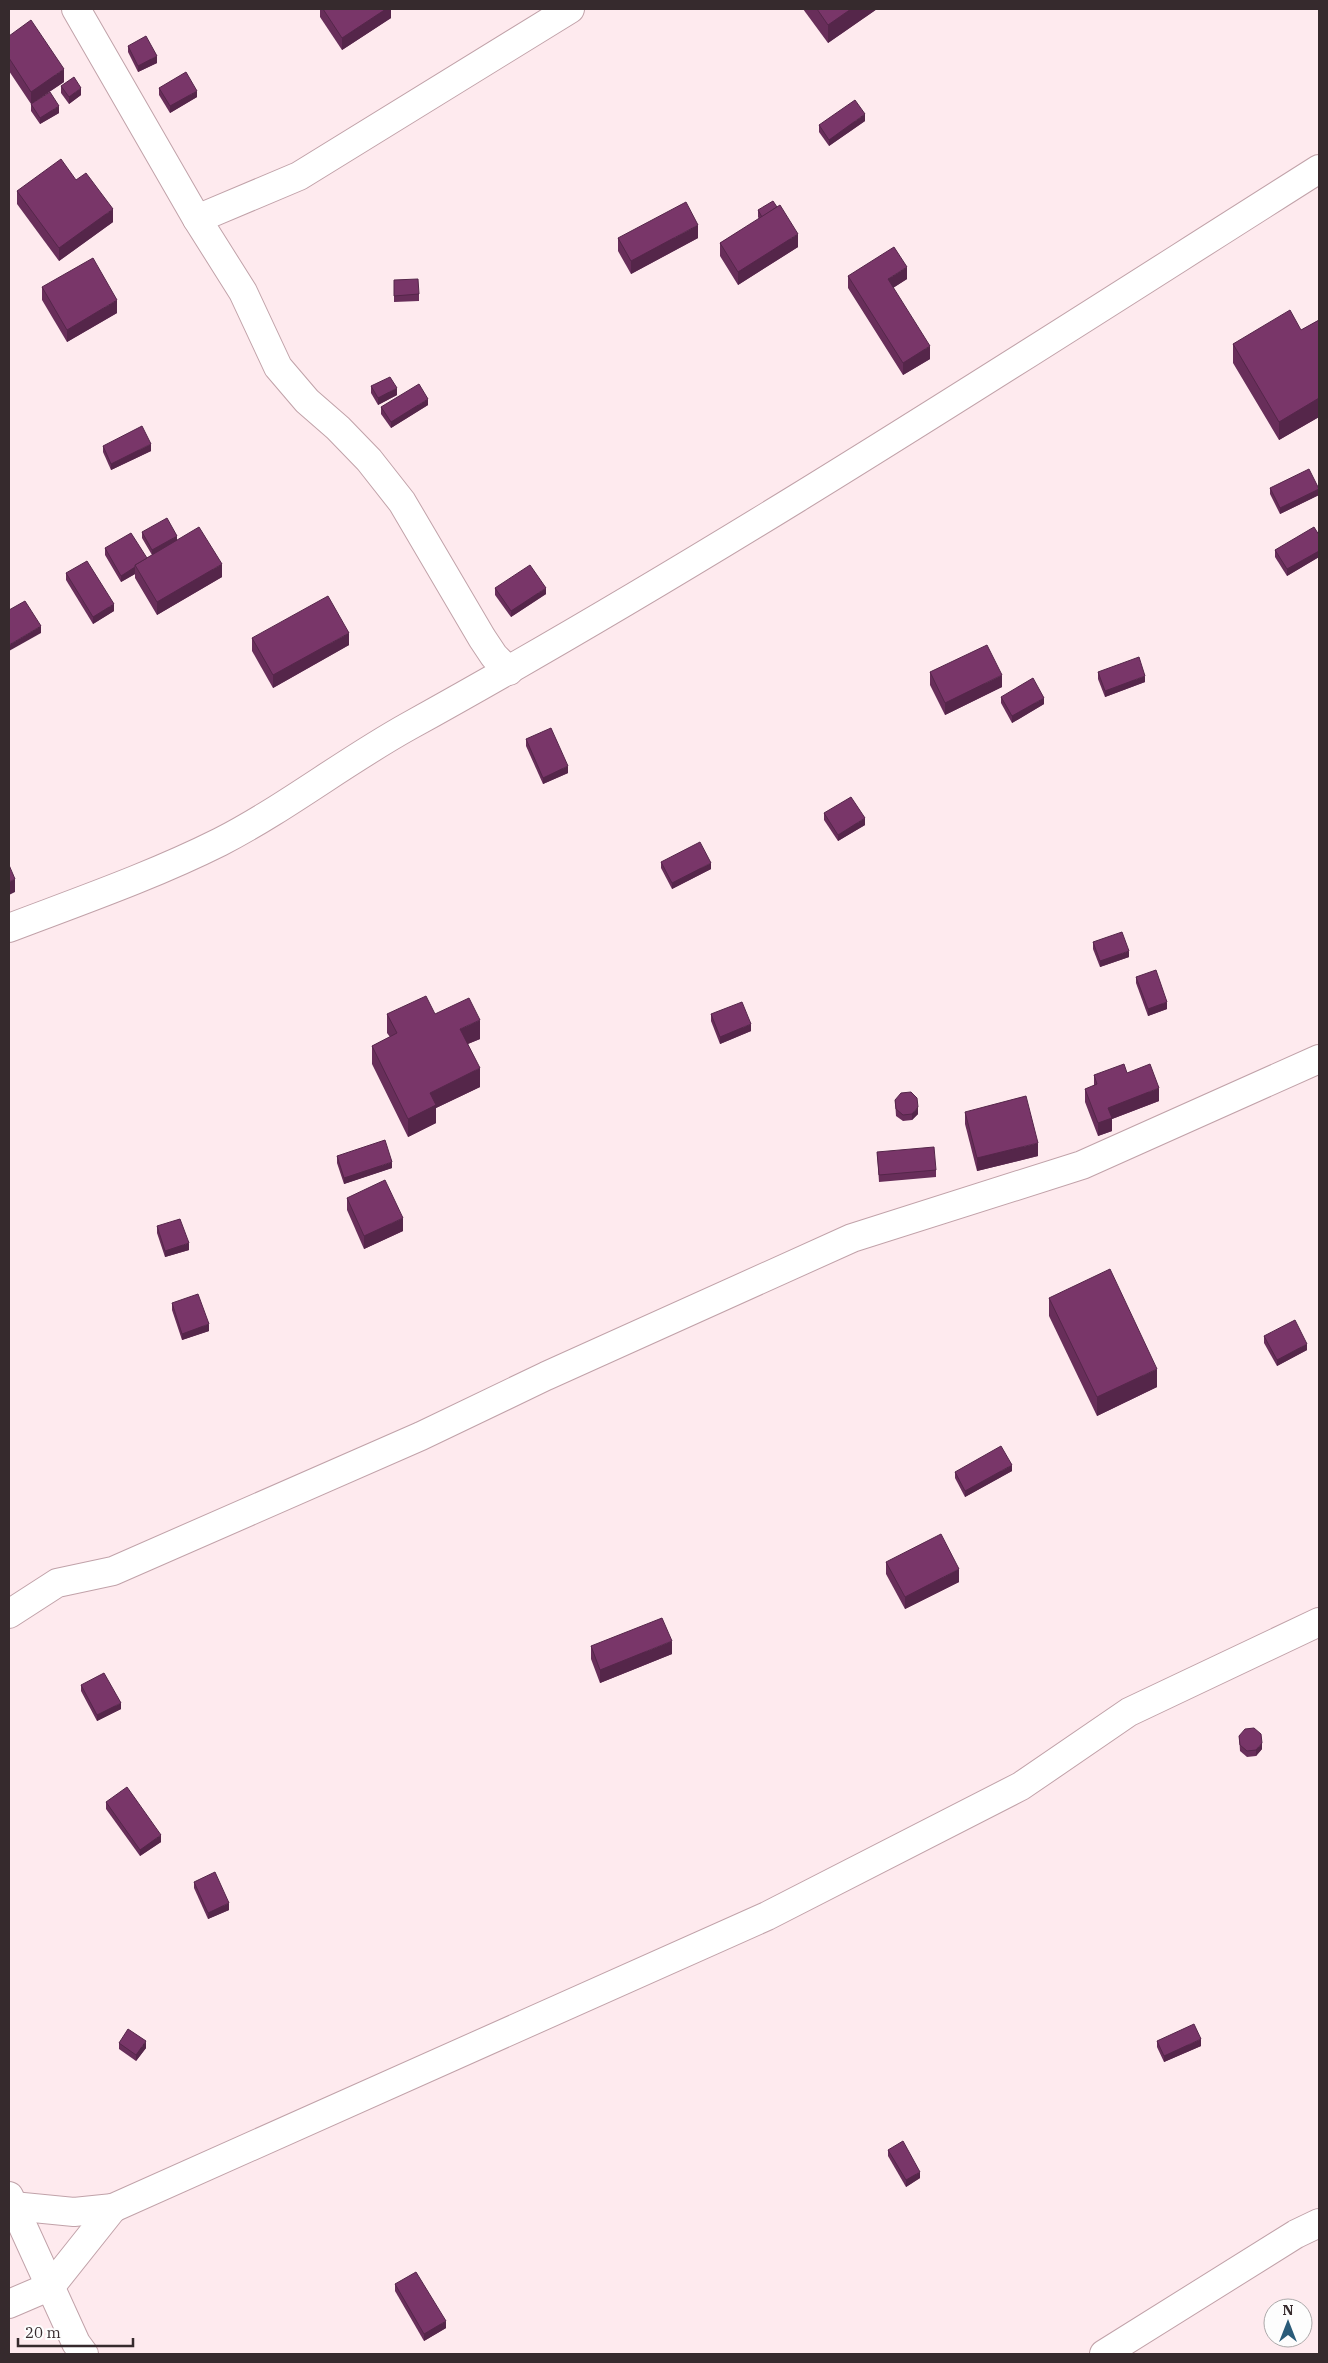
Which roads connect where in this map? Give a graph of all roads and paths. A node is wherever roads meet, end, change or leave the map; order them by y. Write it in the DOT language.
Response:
graph roads {
  1 [pos="76,9"];
  2 [pos="570,9"];
  3 [pos="1319,169"];
  4 [pos="197,219"];
  5 [pos="509,671"];
  6 [pos="9,928"];
  7 [pos="1319,1059"];
  8 [pos="9,1614"];
  9 [pos="1319,1622"];
  10 [pos="11,2201"];
  11 [pos="113,2208"];
  12 [pos="1319,2223"];
  13 [pos="50,2286"];
  14 [pos="9,2304"];
  15 [pos="84,2354"];
  16 [pos="1104,2354"];
  1 -- 4 [label="street"];
  2 -- 4 [label="street"];
  3 -- 5 [label="street"];
  4 -- 5 [label="street"];
  5 -- 6 [label="street"];
  7 -- 8 [label="street"];
  9 -- 11 [label="street"];
  10 -- 11 [label="street"];
  10 -- 13 [label="street"];
  11 -- 13 [label="street"];
  12 -- 16 [label="street"];
  13 -- 14 [label="street"];
  13 -- 15 [label="street"];
}
